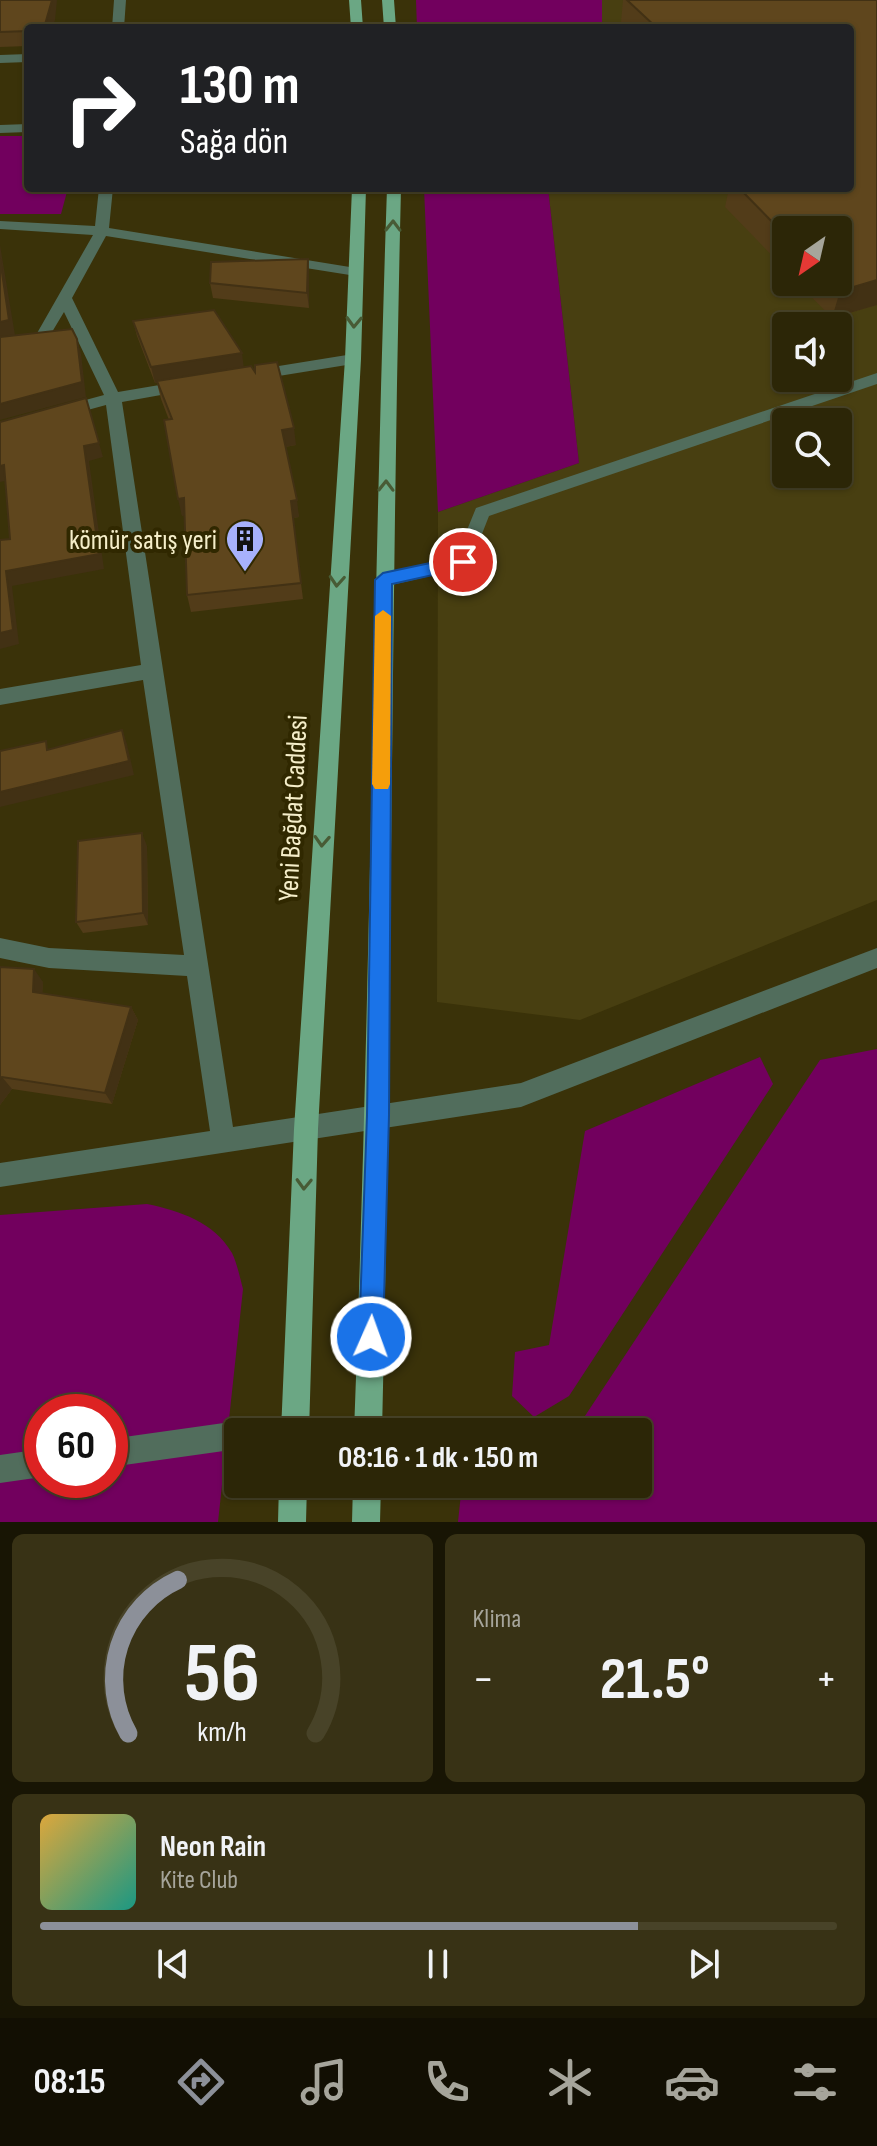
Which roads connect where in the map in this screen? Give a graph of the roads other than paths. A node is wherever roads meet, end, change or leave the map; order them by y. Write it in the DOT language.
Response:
graph roads {
  1 [pos="120,0"];
  2 [pos="355,0"];
  3 [pos="388,0"];
  4 [pos="118,24"];
  5 [pos="357,24"];
  6 [pos="390,24"];
  7 [pos="24,58"];
  8 [pos="0,59"];
  9 [pos="24,128"];
  10 [pos="0,129"];
  11 [pos="106,192"];
  12 [pos="359,192"];
  13 [pos="394,192"];
  14 [pos="0,225"];
  15 [pos="102,231"];
  16 [pos="356,272"];
  17 [pos="64,298"];
  18 [pos="0,345"];
  19 [pos="353,359"];
  20 [pos="233,378"];
  21 [pos="877,378"];
  22 [pos="203,383"];
  23 [pos="113,398"];
  24 [pos="42,417"];
  25 [pos="383,580"];
  26 [pos="151,671"];
  27 [pos="0,697"];
  28 [pos="0,948"];
  29 [pos="877,958"];
  30 [pos="196,966"];
  31 [pos="378,1115"];
  32 [pos="306,1129"];
  33 [pos="223,1140"];
  34 [pos="0,1175"];
  35 [pos="295,1418"];
  36 [pos="368,1418"];
  37 [pos="224,1437"];
  38 [pos="128,1450"];
  39 [pos="24,1466"];
  40 [pos="0,1469"];
  41 [pos="293,1498"];
  42 [pos="367,1498"];
  43 [pos="292,1522"];
  44 [pos="366,1522"];
  1 -- 4 [label="street"];
  2 -- 5 [label="main road"];
  3 -- 6 [label="main road"];
  7 -- 8 [label="street"];
  9 -- 10 [label="street"];
  11 -- 15 [label="street"];
  12 -- 16 [label="main road, Yeni Bağdat Caddesi"];
  25 -- 13 [label="main road, one-way"];
  14 -- 15 [label="street"];
  15 -- 16 [label="street"];
  15 -- 17 [label="street"];
  16 -- 19 [label="main road, Yeni Bağdat Caddesi, one-way"];
  17 -- 18 [label="street"];
  17 -- 23 [label="street"];
  19 -- 20 [label="street"];
  19 -- 32 [label="main road, Yeni Bağdat Caddesi, one-way"];
  21 -- 25 [label="street"];
  22 -- 23 [label="street"];
  23 -- 24 [label="street"];
  23 -- 26 [label="street"];
  25 -- 31 [label="main road"];
  26 -- 27 [label="street"];
  26 -- 30 [label="street"];
  28 -- 30 [label="street"];
  29 -- 31 [label="street"];
  30 -- 33 [label="street"];
  31 -- 32 [label="street"];
  31 -- 36 [label="main road"];
  32 -- 33 [label="street"];
  32 -- 35 [label="main road, Yeni Bağdat Caddesi, one-way"];
  33 -- 34 [label="street"];
  37 -- 38 [label="street"];
  39 -- 40 [label="street"];
  41 -- 43 [label="main road"];
  42 -- 44 [label="main road"];
}
